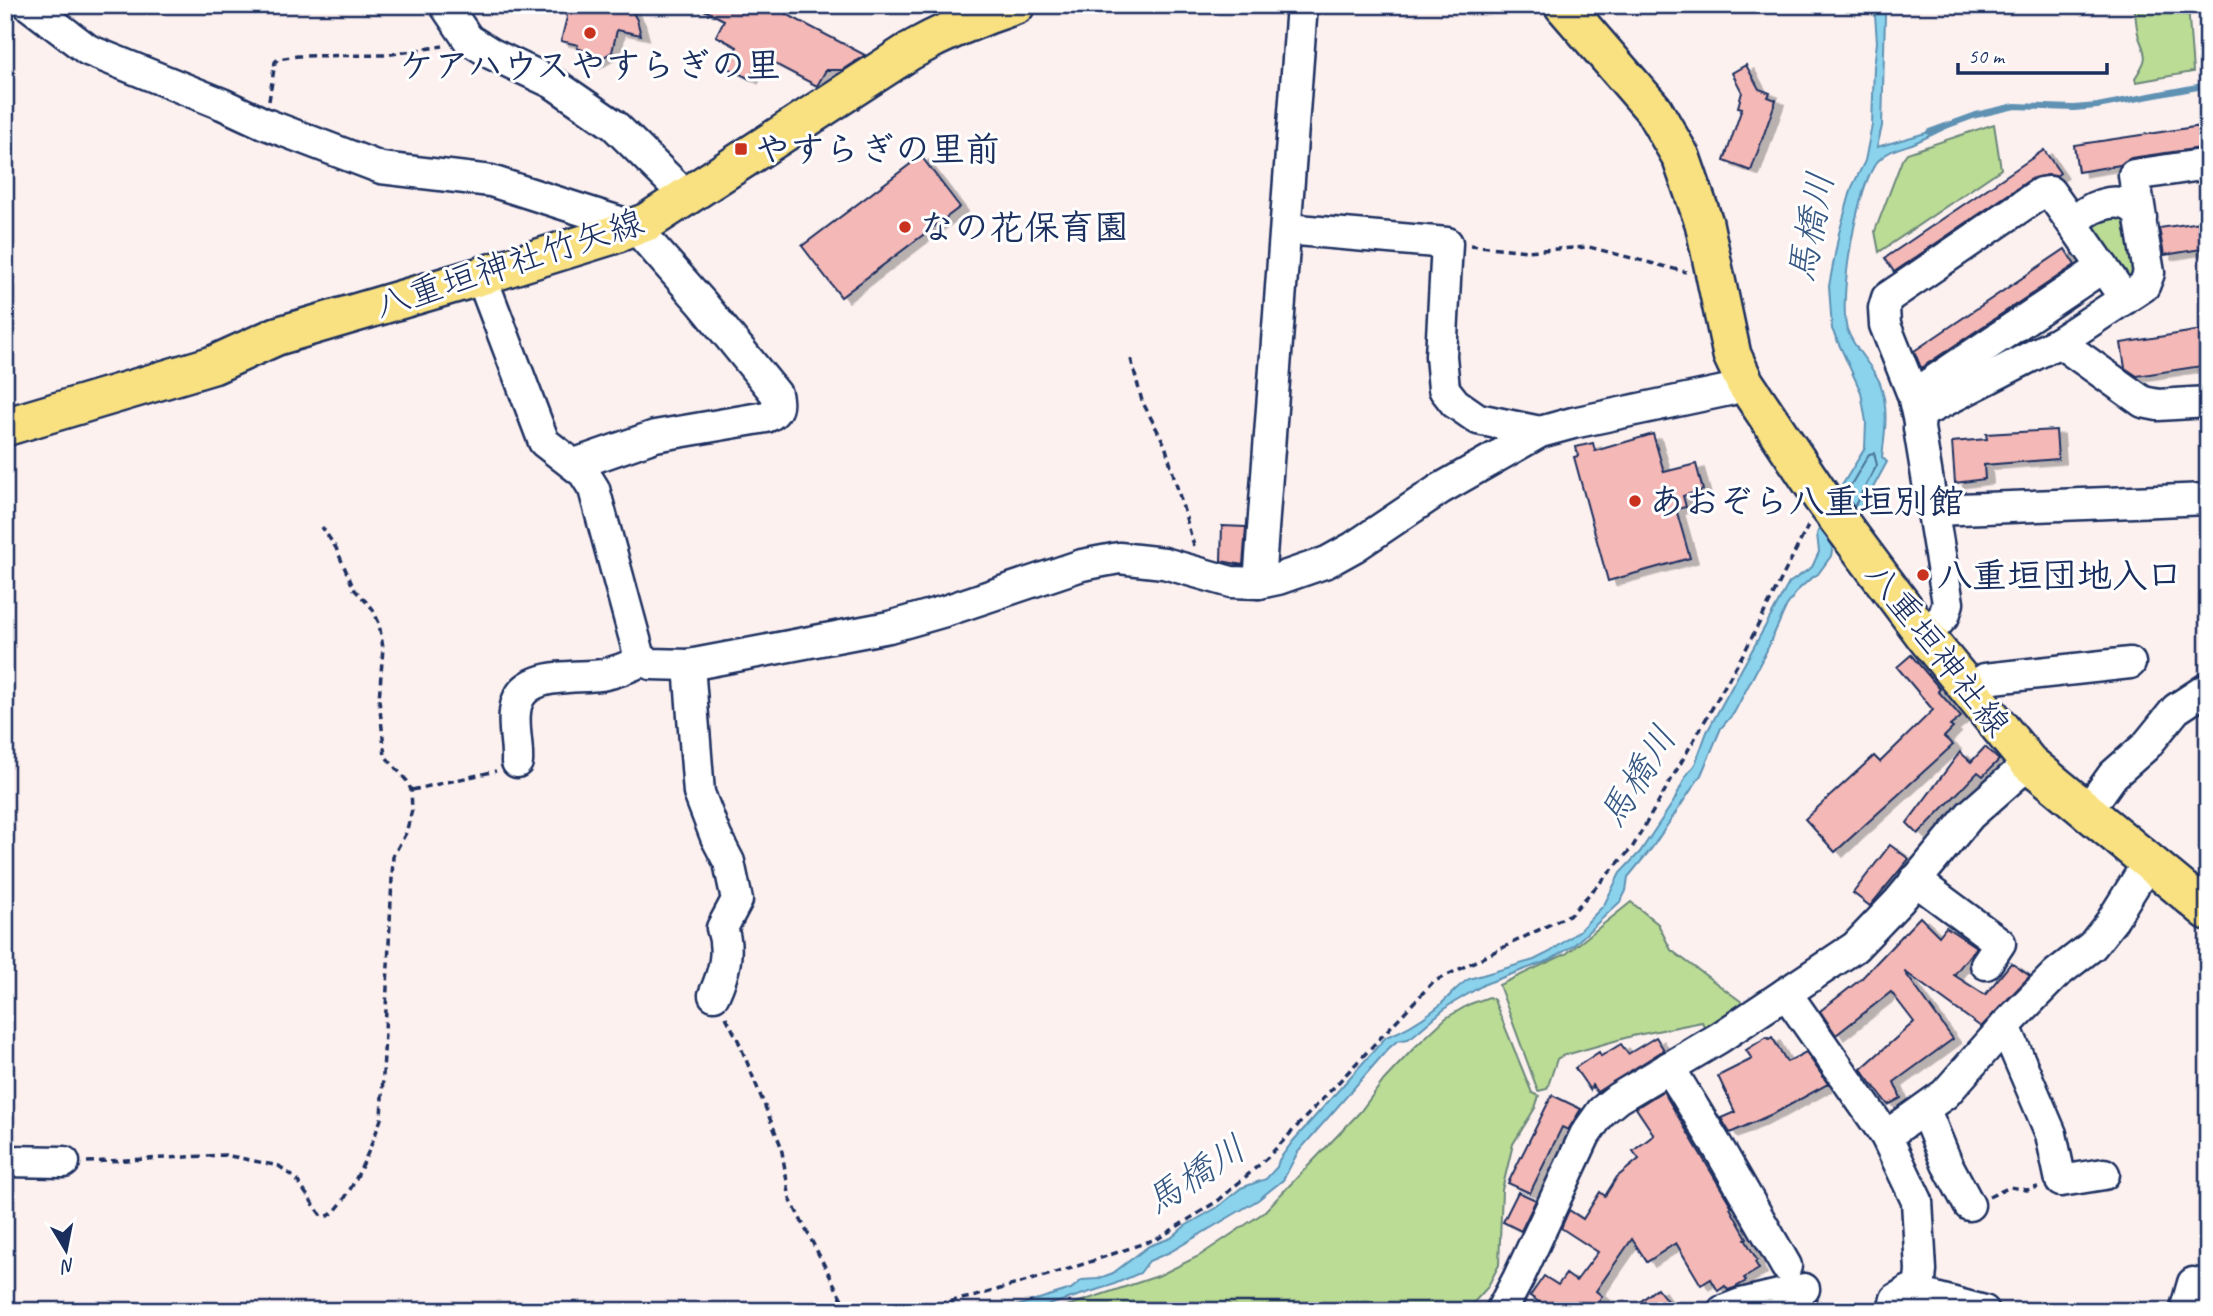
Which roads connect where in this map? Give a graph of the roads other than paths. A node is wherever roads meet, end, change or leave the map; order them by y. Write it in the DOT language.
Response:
graph roads {
  1 [pos="29,5"];
  2 [pos="445,5"];
  3 [pos="1016,5"];
  4 [pos="1302,5"];
  5 [pos="1563,5"];
  6 [pos="2208,164"];
  7 [pos="686,196"];
  8 [pos="2141,218"];
  9 [pos="635,227"];
  10 [pos="1286,229"];
  11 [pos="2077,230"];
  12 [pos="2103,267"];
  13 [pos="481,276"];
  14 [pos="2125,299"];
  15 [pos="2059,342"];
  16 [pos="1745,383"];
  17 [pos="2208,402"];
  18 [pos="1916,408"];
  19 [pos="5,427"];
  20 [pos="1540,432"];
  21 [pos="575,464"];
  22 [pos="2208,499"];
  23 [pos="1934,510"];
  24 [pos="1259,583"];
  25 [pos="1925,636"];
  26 [pos="643,660"];
  27 [pos="2130,663"];
  28 [pos="689,665"];
  29 [pos="2208,688"];
  30 [pos="1969,690"];
  31 [pos="517,762"];
  32 [pos="2029,763"];
  33 [pos="2088,810"];
  34 [pos="2149,861"];
  35 [pos="1914,880"];
  36 [pos="2208,911"];
  37 [pos="1986,964"];
  38 [pos="1786,993"];
  39 [pos="714,995"];
  40 [pos="2005,1026"];
  41 [pos="1670,1067"];
  42 [pos="1925,1110"];
  43 [pos="1886,1136"];
  44 [pos="5,1161"];
  45 [pos="64,1162"];
  46 [pos="2104,1174"];
  47 [pos="1969,1205"];
  48 [pos="1786,1266"];
  49 [pos="1804,1289"];
  50 [pos="1919,1292"];
  51 [pos="1501,1311"];
  52 [pos="1723,1311"];
  53 [pos="1893,1311"];
  54 [pos="1984,1311"];
  1 -- 9 [label="street"];
  2 -- 7 [label="street"];
  3 -- 7 [label="main road, 八重垣神社竹矢線"];
  4 -- 10 [label="street"];
  5 -- 16 [label="main road, 八重垣神社線"];
  6 -- 8 [label="street"];
  7 -- 9 [label="main road, 八重垣神社竹矢線"];
  8 -- 11 [label="street"];
  8 -- 14 [label="street"];
  9 -- 13 [label="main road, 八重垣神社竹矢線"];
  9 -- 21 [label="street"];
  10 -- 20 [label="street"];
  10 -- 24 [label="street"];
  11 -- 12 [label="street"];
  11 -- 18 [label="street"];
  12 -- 14 [label="street"];
  12 -- 18 [label="street"];
  13 -- 19 [label="main road, 八重垣神社竹矢線"];
  13 -- 21 [label="street"];
  14 -- 15 [label="street"];
  15 -- 17 [label="street"];
  15 -- 18 [label="street"];
  16 -- 20 [label="street"];
  16 -- 25 [label="main road, 八重垣神社線"];
  18 -- 23 [label="street"];
  20 -- 24 [label="street"];
  21 -- 26 [label="street"];
  22 -- 23 [label="street"];
  23 -- 25 [label="street"];
  24 -- 28 [label="street"];
  25 -- 30 [label="main road, 八重垣神社線"];
  26 -- 28 [label="street"];
  26 -- 31 [label="street"];
  27 -- 30 [label="street"];
  28 -- 39 [label="street"];
  29 -- 33 [label="street"];
  30 -- 32 [label="main road, 八重垣神社線"];
  32 -- 33 [label="main road, 八重垣神社線"];
  32 -- 35 [label="street"];
  33 -- 34 [label="main road, 八重垣神社線"];
  34 -- 36 [label="main road, 八重垣神社線"];
  34 -- 40 [label="street"];
  35 -- 37 [label="street"];
  35 -- 38 [label="street"];
  38 -- 41 [label="street"];
  38 -- 43 [label="street"];
  40 -- 42 [label="street"];
  40 -- 46 [label="street"];
  41 -- 48 [label="street"];
  41 -- 51 [label="street"];
  42 -- 43 [label="street"];
  42 -- 47 [label="street"];
  43 -- 50 [label="street"];
  44 -- 45 [label="street"];
  49 -- 52 [label="street"];
  50 -- 53 [label="street"];
  50 -- 54 [label="street"];
}
